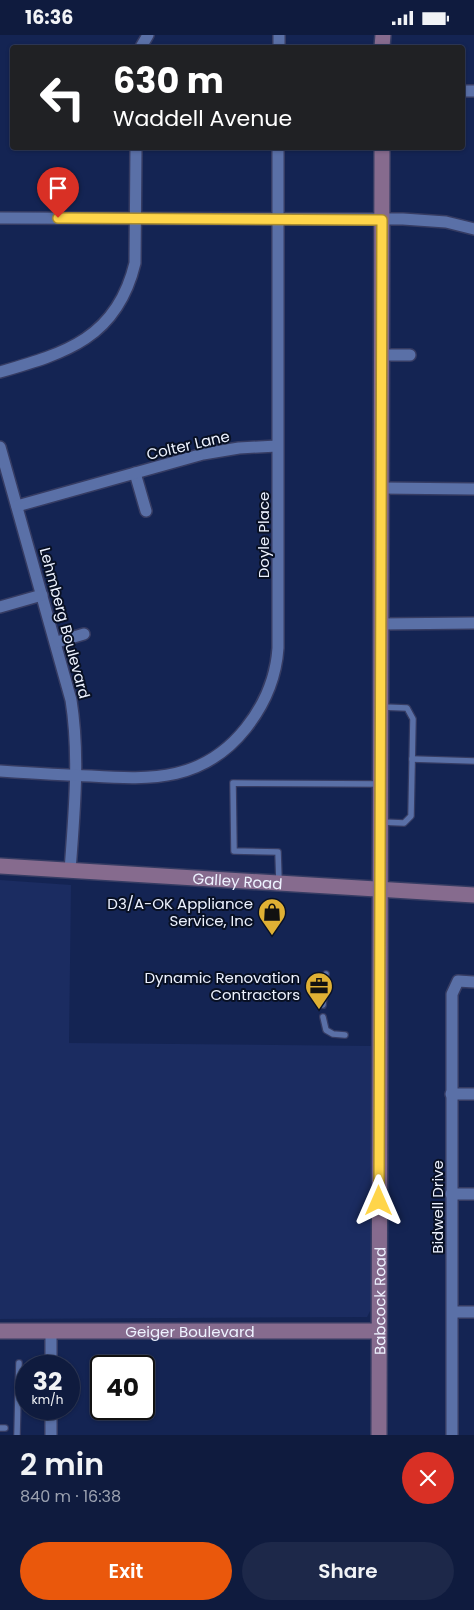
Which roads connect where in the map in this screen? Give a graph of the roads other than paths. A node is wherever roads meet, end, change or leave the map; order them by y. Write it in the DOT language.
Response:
graph roads {
  1 [pos="136,150"];
  2 [pos="278,150"];
  3 [pos="382,150"];
  4 [pos="0,218"];
  5 [pos="136,218"];
  6 [pos="278,218"];
  7 [pos="382,220"];
  8 [pos="474,229"];
  9 [pos="382,355"];
  10 [pos="410,355"];
  11 [pos="0,372"];
  12 [pos="277,446"];
  13 [pos="1,452"];
  14 [pos="135,473"];
  15 [pos="381,489"];
  16 [pos="474,489"];
  17 [pos="17,506"];
  18 [pos="146,511"];
  19 [pos="42,595"];
  20 [pos="0,607"];
  21 [pos="474,623"];
  22 [pos="382,624"];
  23 [pos="84,634"];
  24 [pos="57,642"];
  25 [pos="381,707"];
  26 [pos="412,759"];
  27 [pos="474,761"];
  28 [pos="0,771"];
  29 [pos="76,775"];
  30 [pos="381,784"];
  31 [pos="381,822"];
  32 [pos="0,866"];
  33 [pos="70,871"];
  34 [pos="280,883"];
  35 [pos="380,889"];
  36 [pos="474,895"];
  37 [pos="326,973"];
  38 [pos="474,982"];
  39 [pos="323,1005"];
  40 [pos="323,1017"];
  41 [pos="345,1035"];
  42 [pos="451,1094"];
  43 [pos="474,1094"];
  44 [pos="451,1194"];
  45 [pos="474,1195"];
  46 [pos="453,1312"];
  47 [pos="474,1313"];
  48 [pos="0,1331"];
  49 [pos="51,1331"];
  50 [pos="379,1331"];
  51 [pos="51,1355"];
  52 [pos="18,1420"];
  53 [pos="51,1420"];
  54 [pos="18,1435"];
  55 [pos="51,1435"];
  56 [pos="379,1435"];
  57 [pos="452,1435"];
  1 -- 5 [label="street"];
  2 -- 6 [label="street, Doyle Place"];
  3 -- 7 [label="street, Babcock Road"];
  4 -- 5 [label="street"];
  5 -- 6 [label="street"];
  5 -- 11 [label="street"];
  6 -- 7 [label="street"];
  6 -- 12 [label="street, Doyle Place"];
  7 -- 8 [label="street"];
  7 -- 9 [label="street, Babcock Road"];
  9 -- 10 [label="street"];
  9 -- 15 [label="street, Babcock Road"];
  12 -- 14 [label="street, Colter Lane"];
  12 -- 29 [label="street, Doyle Place"];
  13 -- 17 [label="street, Lehmberg Boulevard"];
  14 -- 17 [label="street, Colter Lane"];
  14 -- 18 [label="street, Colter Lane"];
  15 -- 16 [label="street"];
  15 -- 22 [label="street, Babcock Road"];
  17 -- 19 [label="street, Lehmberg Boulevard"];
  19 -- 20 [label="street"];
  19 -- 24 [label="street, Lehmberg Boulevard"];
  21 -- 22 [label="street"];
  22 -- 25 [label="street, Babcock Road"];
  23 -- 24 [label="street"];
  24 -- 29 [label="street, Lehmberg Boulevard"];
  25 -- 26 [label="lane"];
  25 -- 30 [label="street, Babcock Road"];
  26 -- 27 [label="lane"];
  26 -- 31 [label="lane"];
  28 -- 29 [label="street, Doyle Place"];
  29 -- 33 [label="street, Lehmberg Boulevard"];
  30 -- 31 [label="street, Babcock Road"];
  30 -- 34 [label="lane"];
  31 -- 35 [label="street, Babcock Road"];
  32 -- 33 [label="street, Galley Road"];
  33 -- 34 [label="street, Galley Road"];
  34 -- 35 [label="street, Galley Road"];
  35 -- 36 [label="street, Galley Road"];
  35 -- 50 [label="street, Babcock Road"];
  37 -- 39 [label="lane"];
  38 -- 42 [label="street, Bidwell Drive"];
  40 -- 41 [label="lane"];
  42 -- 43 [label="street"];
  42 -- 44 [label="street, Bidwell Drive"];
  44 -- 45 [label="street"];
  44 -- 46 [label="street, Bidwell Drive"];
  46 -- 47 [label="street"];
  46 -- 57 [label="street, Bidwell Drive"];
  48 -- 49 [label="street, Geiger Boulevard"];
  49 -- 50 [label="street, Geiger Boulevard"];
  49 -- 51 [label="street"];
  50 -- 56 [label="street, Babcock Road"];
  52 -- 54 [label="lane"];
  53 -- 55 [label="street"];
}
